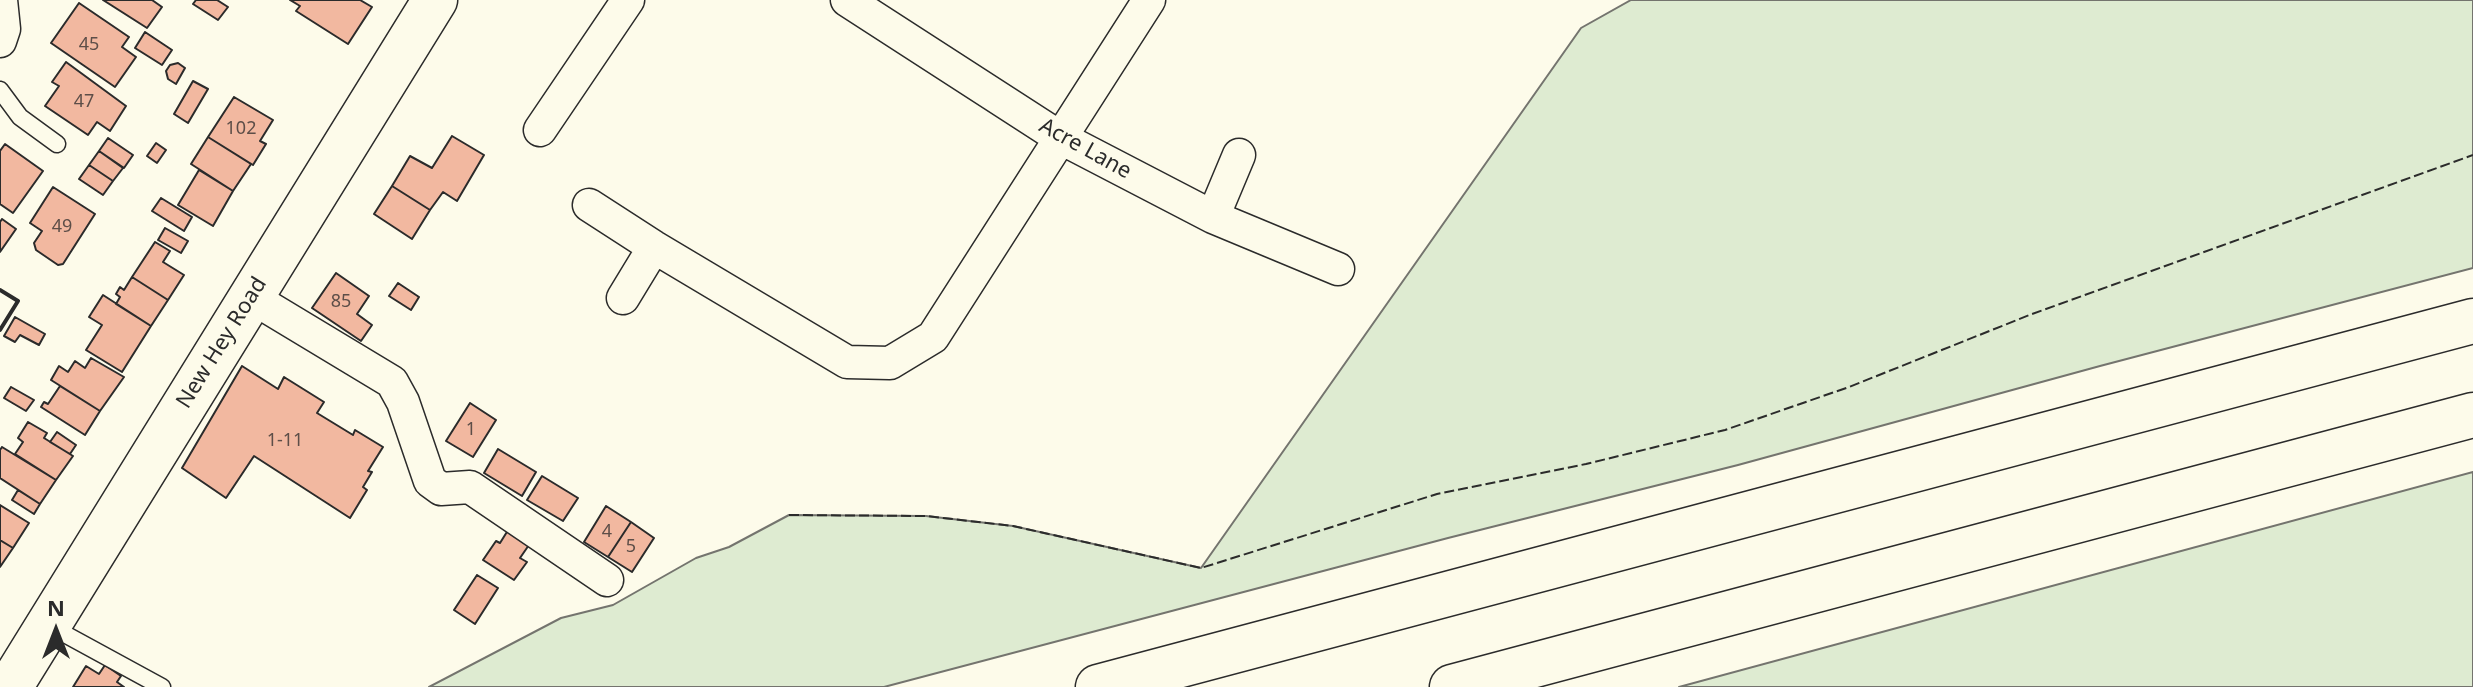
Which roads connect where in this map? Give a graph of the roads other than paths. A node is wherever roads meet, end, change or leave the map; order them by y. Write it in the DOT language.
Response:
graph roads {
  1 [pos="1,0"];
  2 [pos="435,0"];
  3 [pos="628,0"];
  4 [pos="847,0"];
  5 [pos="1149,0"];
  6 [pos="0,41"];
  7 [pos="0,90"];
  8 [pos="540,130"];
  9 [pos="1059,137"];
  10 [pos="57,144"];
  11 [pos="1239,155"];
  12 [pos="589,205"];
  13 [pos="1213,217"];
  14 [pos="654,247"];
  15 [pos="1338,269"];
  16 [pos="251,297"];
  17 [pos="623,298"];
  18 [pos="2473,321"];
  19 [pos="2473,415"];
  20 [pos="607,580"];
  21 [pos="48,625"];
  22 [pos="10,687"];
  23 [pos="162,687"];
  24 [pos="1098,687"];
  25 [pos="1452,687"];
  1 -- 6 [label="street"];
  2 -- 16 [label="main road, New Hey Road"];
  3 -- 8 [label="street"];
  4 -- 9 [label="street, Acre Lane"];
  5 -- 9 [label="street"];
  7 -- 10 [label="lane"];
  9 -- 13 [label="street, Acre Lane"];
  9 -- 14 [label="street"];
  11 -- 13 [label="street"];
  12 -- 14 [label="street"];
  13 -- 15 [label="street, Acre Lane"];
  14 -- 17 [label="street"];
  16 -- 20 [label="street"];
  16 -- 21 [label="main road, New Hey Road"];
  18 -- 24 [label="main road"];
  19 -- 25 [label="main road"];
  21 -- 22 [label="main road, New Hey Road"];
  21 -- 23 [label="lane"];
}
